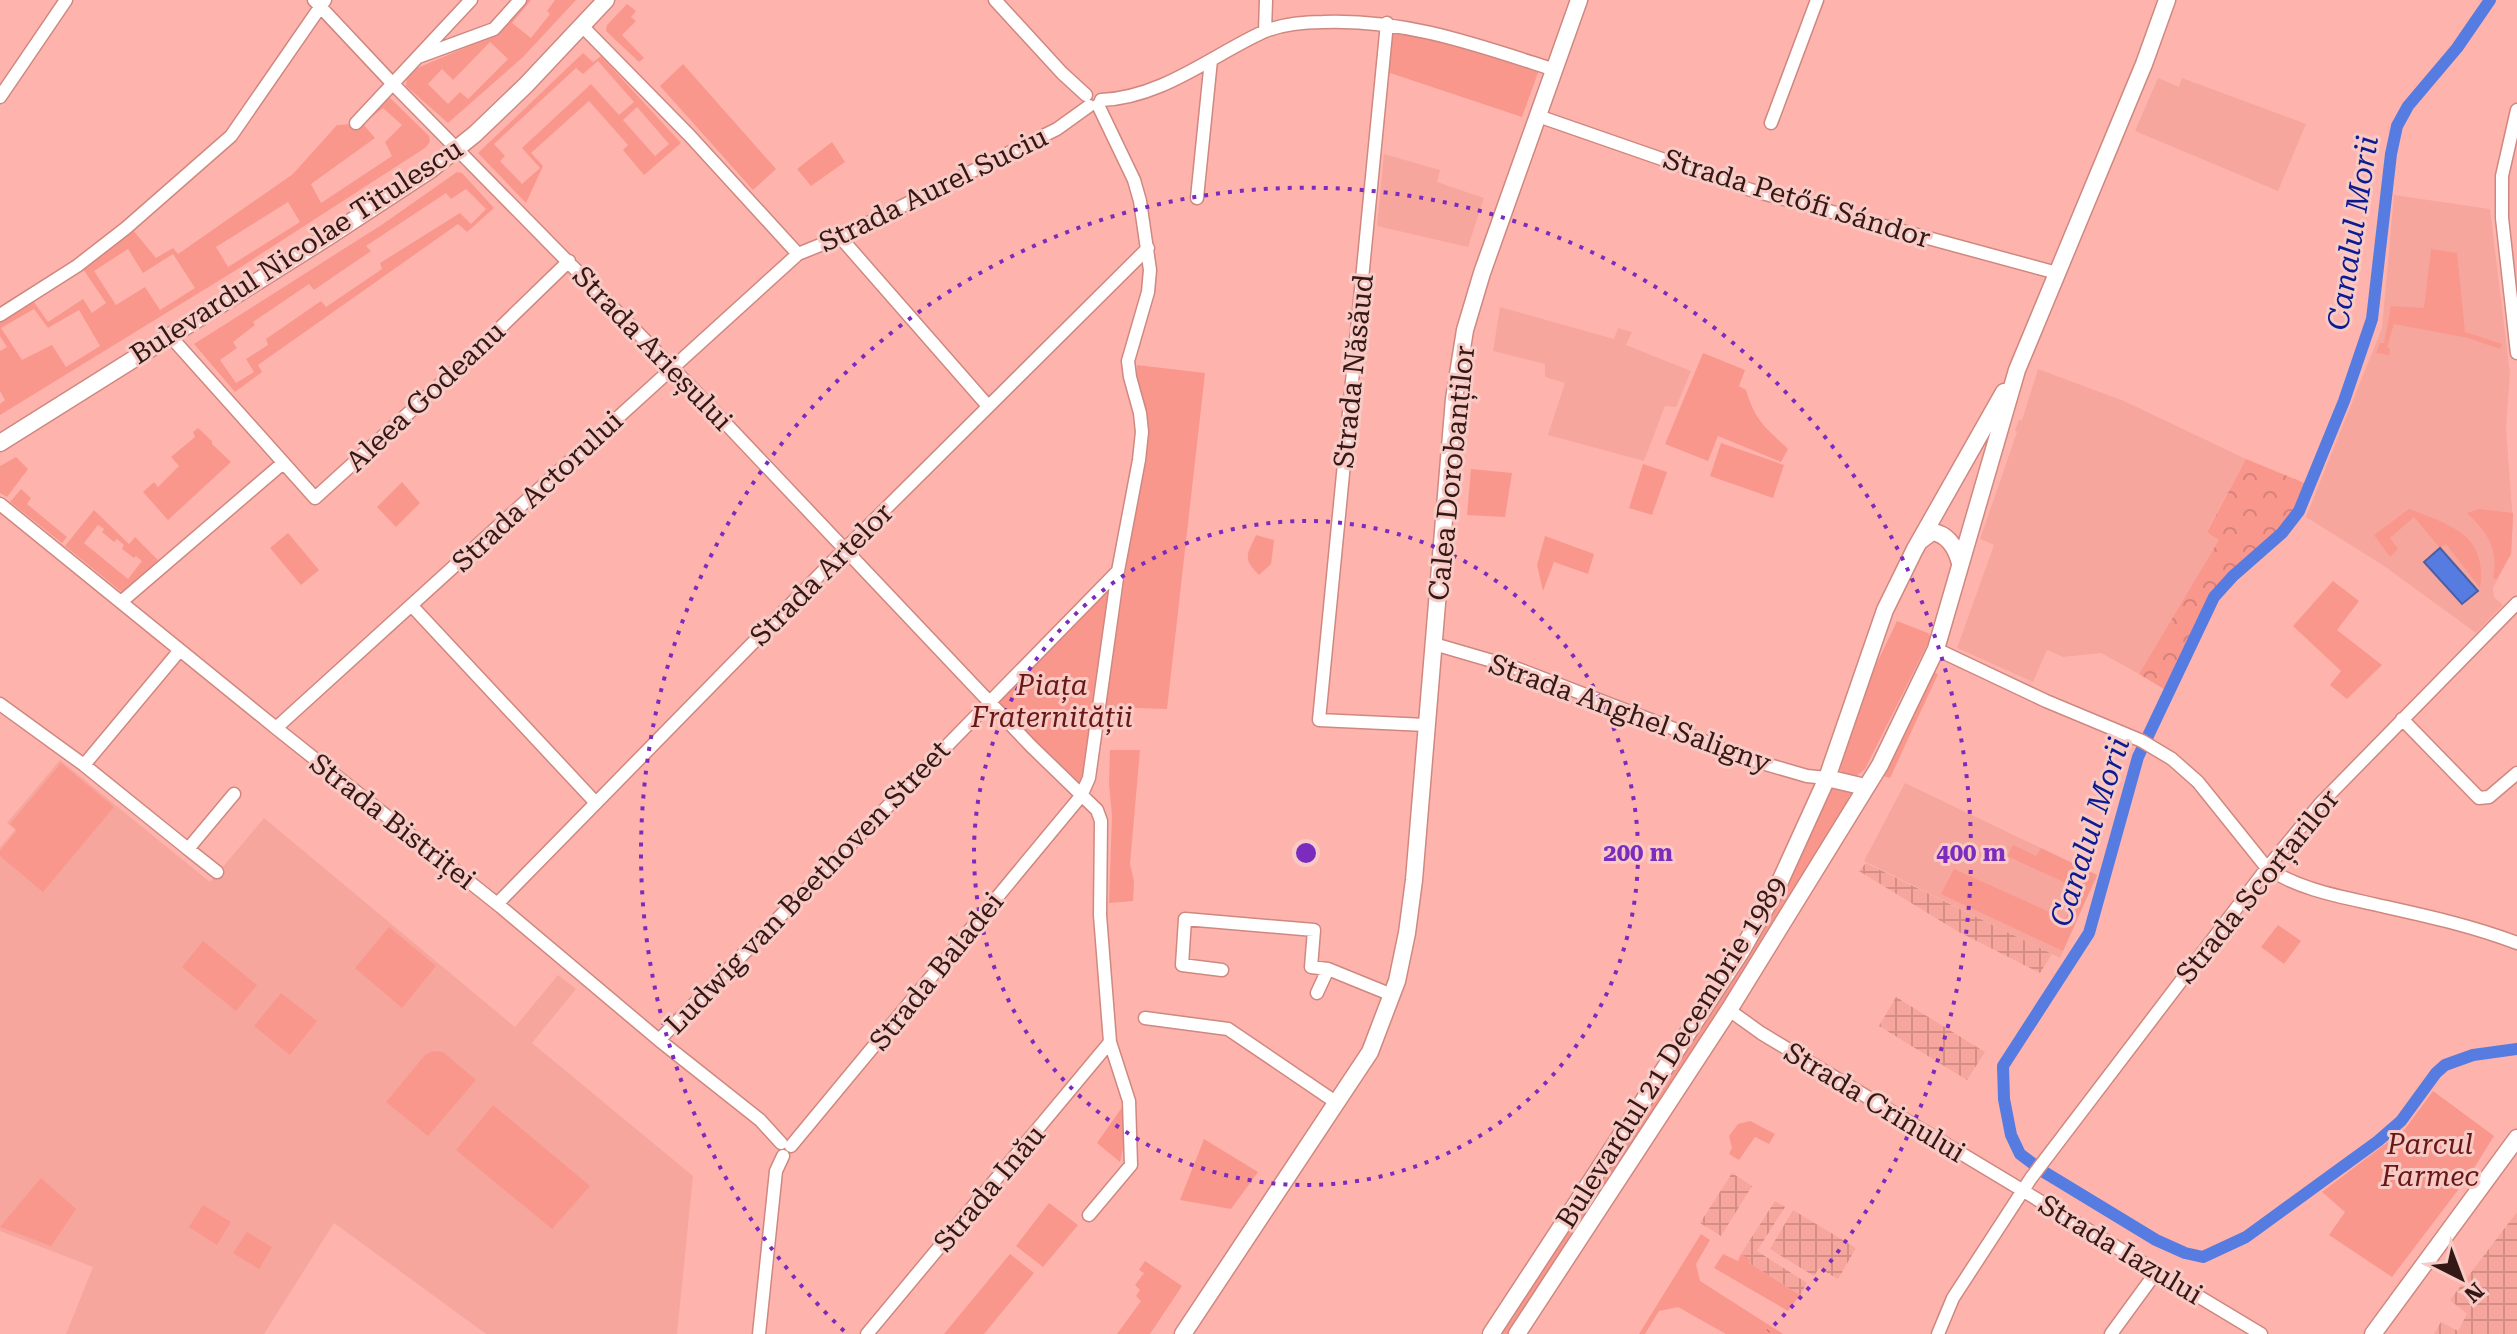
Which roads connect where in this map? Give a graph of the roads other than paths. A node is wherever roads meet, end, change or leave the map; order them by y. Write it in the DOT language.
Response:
graph roads {
  1 [pos="66,0"];
  2 [pos="471,0"];
  3 [pos="520,0"];
  4 [pos="606,0"];
  5 [pos="995,0"];
  6 [pos="1266,0"];
  7 [pos="1579,0"];
  8 [pos="1817,0"];
  9 [pos="2167,0"];
  10 [pos="320,2"];
  11 [pos="1387,23"];
  12 [pos="582,26"];
  13 [pos="1265,31"];
  14 [pos="415,58"];
  15 [pos="1211,60"];
  16 [pos="1555,70"];
  17 [pos="392,83"];
  18 [pos="0,97"];
  19 [pos="1094,102"];
  20 [pos="2517,110"];
  21 [pos="1538,116"];
  22 [pos="356,123"];
  23 [pos="1771,123"];
  24 [pos="457,148"];
  25 [pos="1197,198"];
  26 [pos="840,237"];
  27 [pos="1148,248"];
  28 [pos="798,254"];
  29 [pos="569,261"];
  30 [pos="2057,273"];
  31 [pos="0,315"];
  32 [pos="170,336"];
  33 [pos="2517,353"];
  34 [pos="672,367"];
  35 [pos="2017,370"];
  36 [pos="988,406"];
  37 [pos="0,443"];
  38 [pos="283,463"];
  39 [pos="0,504"];
  40 [pos="1920,541"];
  41 [pos="844,550"];
  42 [pos="1960,563"];
  43 [pos="1118,571"];
  44 [pos="121,602"];
  45 [pos="2517,603"];
  46 [pos="412,606"];
  47 [pos="1434,644"];
  48 [pos="1936,649"];
  49 [pos="180,650"];
  50 [pos="989,700"];
  51 [pos="0,704"];
  52 [pos="2402,719"];
  53 [pos="1426,725"];
  54 [pos="276,728"];
  55 [pos="84,765"];
  56 [pos="2517,773"];
  57 [pos="1827,778"];
  58 [pos="1865,787"];
  59 [pos="234,794"];
  60 [pos="1081,796"];
  61 [pos="596,803"];
  62 [pos="188,849"];
  63 [pos="2267,868"];
  64 [pos="217,872"];
  65 [pos="497,904"];
  66 [pos="2517,943"];
  67 [pos="1328,969"];
  68 [pos="1222,970"];
  69 [pos="1317,993"];
  70 [pos="1392,995"];
  71 [pos="1729,1010"];
  72 [pos="1145,1018"];
  73 [pos="659,1040"];
  74 [pos="1110,1042"];
  75 [pos="1337,1103"];
  76 [pos="2517,1138"];
  77 [pos="785,1148"];
  78 [pos="2023,1190"];
  79 [pos="1089,1215"];
  80 [pos="2157,1271"];
  81 [pos="1187,1333"];
  82 [pos="759,1334"];
  83 [pos="867,1334"];
  84 [pos="1491,1334"];
  85 [pos="1517,1334"];
  86 [pos="1938,1334"];
  87 [pos="2111,1334"];
  88 [pos="2261,1334"];
  89 [pos="2373,1334"];
  1 -- 18 [label="street"];
  2 -- 14 [label="street"];
  3 -- 14 [label="street"];
  4 -- 12 [label="main road, Bulevardul Nicolae Titulescu"];
  5 -- 19 [label="street"];
  6 -- 13 [label="street"];
  7 -- 16 [label="main road, Calea Dorobanților"];
  8 -- 23 [label="street"];
  9 -- 30 [label="main road, Bulevardul 21 Decembrie 1989"];
  10 -- 17 [label="street, Strada Arieșului"];
  10 -- 31 [label="street"];
  11 -- 13 [label="street, Strada Aurel Suciu"];
  11 -- 16 [label="street, Strada Aurel Suciu"];
  11 -- 53 [label="street, Strada Năsăud"];
  12 -- 24 [label="main road, Bulevardul Nicolae Titulescu"];
  12 -- 28 [label="street, Strada Aurel Suciu"];
  13 -- 15 [label="street, Strada Aurel Suciu"];
  14 -- 17 [label="street"];
  15 -- 19 [label="street, Strada Aurel Suciu"];
  15 -- 25 [label="street"];
  16 -- 21 [label="main road, Calea Dorobanților"];
  17 -- 22 [label="street"];
  17 -- 24 [label="street, Strada Arieșului"];
  19 -- 26 [label="street, Strada Aurel Suciu"];
  19 -- 27 [label="street"];
  20 -- 33 [label="street"];
  21 -- 30 [label="street, Strada Petőfi Sándor"];
  21 -- 47 [label="main road, Calea Dorobanților"];
  24 -- 29 [label="street, Strada Arieșului"];
  24 -- 32 [label="main road, Bulevardul Nicolae Titulescu"];
  26 -- 28 [label="street, Strada Aurel Suciu"];
  26 -- 36 [label="street"];
  27 -- 36 [label="street, Strada Artelor"];
  27 -- 43 [label="street"];
  28 -- 34 [label="street, Strada Actorului"];
  29 -- 34 [label="street, Strada Arieșului"];
  29 -- 38 [label="street, Aleea Godeanu"];
  30 -- 35 [label="main road, Bulevardul 21 Decembrie 1989"];
  32 -- 37 [label="main road, Bulevardul Nicolae Titulescu"];
  32 -- 38 [label="street, Aleea Godeanu"];
  34 -- 41 [label="street, Strada Arieșului"];
  34 -- 46 [label="street, Strada Actorului"];
  35 -- 40 [label="main road, Bulevardul 21 Decembrie 1989"];
  35 -- 42 [label="main road, Bulevardul 21 Decembrie 1989"];
  36 -- 41 [label="street, Strada Artelor"];
  38 -- 44 [label="street"];
  39 -- 44 [label="street, Strada Bistriței"];
  40 -- 42 [label="main road"];
  40 -- 57 [label="main road, Bulevardul 21 Decembrie 1989"];
  41 -- 50 [label="street, Strada Arieșului"];
  41 -- 61 [label="street, Strada Artelor"];
  42 -- 48 [label="main road, Bulevardul 21 Decembrie 1989"];
  43 -- 50 [label="street"];
  43 -- 60 [label="street"];
  44 -- 49 [label="street, Strada Bistriței"];
  45 -- 52 [label="street, Strada Scorțarilor"];
  46 -- 54 [label="street, Strada Actorului"];
  46 -- 61 [label="street"];
  47 -- 53 [label="main road, Calea Dorobanților"];
  47 -- 57 [label="street, Strada Anghel Saligny"];
  48 -- 58 [label="main road, Bulevardul 21 Decembrie 1989"];
  48 -- 63 [label="street"];
  49 -- 54 [label="street, Strada Bistriței"];
  49 -- 55 [label="street"];
  50 -- 60 [label="street"];
  50 -- 73 [label="street, Ludwig van Beethoven Street"];
  51 -- 55 [label="street"];
  52 -- 56 [label="street"];
  52 -- 63 [label="street, Strada Scorțarilor"];
  53 -- 70 [label="main road, Calea Dorobanților"];
  54 -- 65 [label="street, Strada Bistriței"];
  55 -- 62 [label="street"];
  57 -- 58 [label="main road"];
  57 -- 84 [label="main road, Bulevardul 21 Decembrie 1989"];
  58 -- 71 [label="main road, Bulevardul 21 Decembrie 1989"];
  59 -- 62 [label="street"];
  60 -- 74 [label="street"];
  60 -- 77 [label="street, Strada Baladei"];
  61 -- 65 [label="street, Strada Artelor"];
  62 -- 64 [label="street"];
  63 -- 66 [label="street"];
  63 -- 78 [label="street, Strada Scorțarilor"];
  65 -- 73 [label="street, Strada Bistriței"];
  67 -- 68 [label="street"];
  67 -- 69 [label="street"];
  67 -- 70 [label="street"];
  70 -- 75 [label="main road, Calea Dorobanților"];
  71 -- 78 [label="street, Strada Crinului"];
  71 -- 85 [label="main road, Bulevardul 21 Decembrie 1989"];
  72 -- 75 [label="street"];
  73 -- 77 [label="street, Strada Bistriței"];
  74 -- 79 [label="street"];
  74 -- 83 [label="street, Strada Inău"];
  75 -- 81 [label="main road, Calea Dorobanților"];
  76 -- 89 [label="main road"];
  77 -- 82 [label="street"];
  78 -- 80 [label="street, Strada Iazului"];
  78 -- 86 [label="street, Strada Scorțarilor"];
  80 -- 87 [label="street"];
  80 -- 88 [label="street, Strada Iazului"];
}
